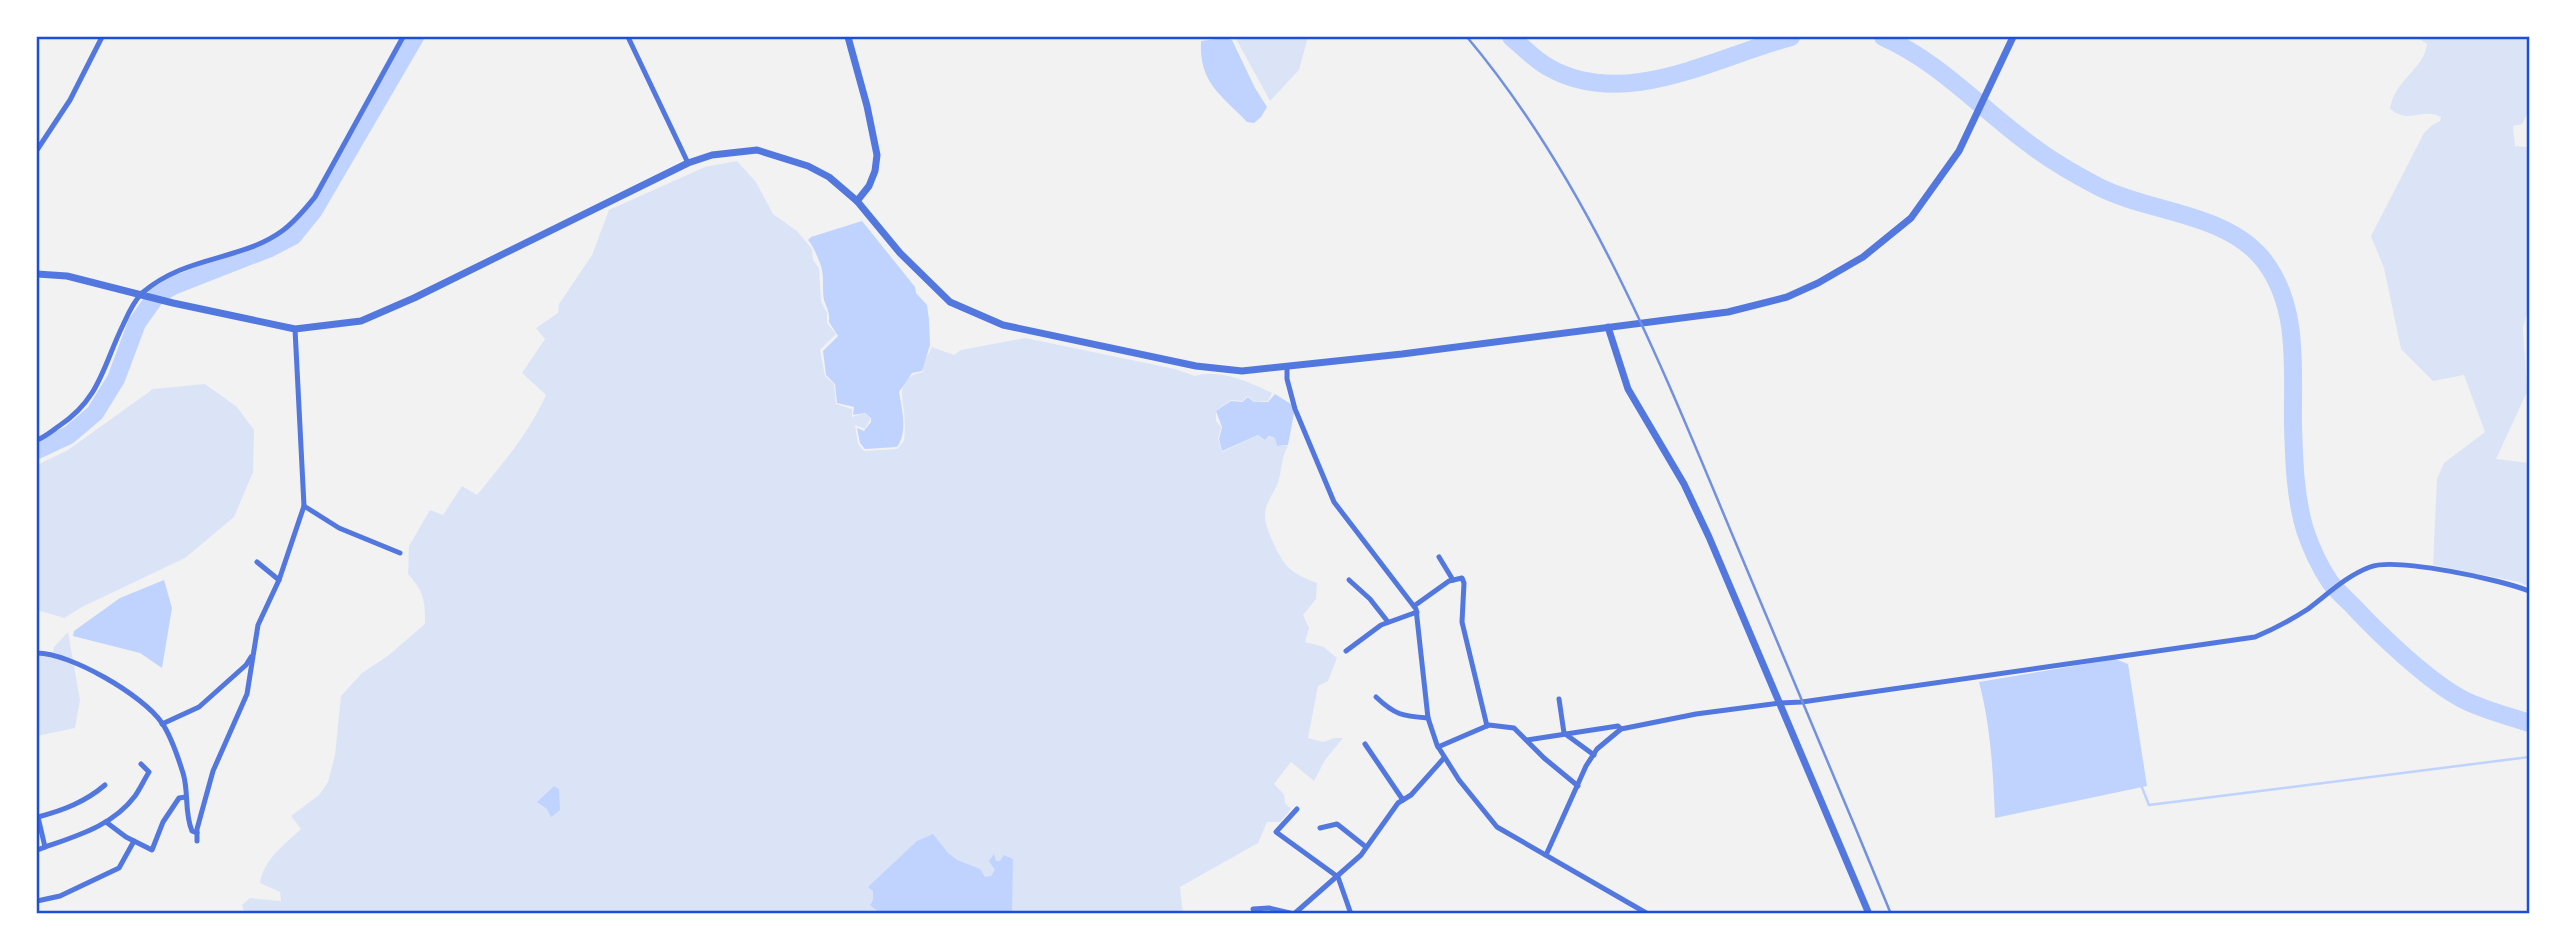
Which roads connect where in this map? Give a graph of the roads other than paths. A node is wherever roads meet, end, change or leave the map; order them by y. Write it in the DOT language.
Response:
graph roads {
  1 [pos="102,37"];
  2 [pos="403,37"];
  3 [pos="628,37"];
  4 [pos="848,37"];
  5 [pos="2013,37"];
  6 [pos="37,150"];
  7 [pos="688,163"];
  8 [pos="857,201"];
  9 [pos="37,274"];
  10 [pos="141,295"];
  11 [pos="1608,327"];
  12 [pos="295,329"];
  13 [pos="1287,366"];
  14 [pos="37,440"];
  15 [pos="304,506"];
  16 [pos="400,553"];
  17 [pos="1439,556"];
  18 [pos="257,562"];
  19 [pos="279,580"];
  20 [pos="1349,580"];
  21 [pos="1453,580"];
  22 [pos="2529,591"];
  23 [pos="1415,609"];
  24 [pos="1388,622"];
  25 [pos="255,651"];
  26 [pos="1346,651"];
  27 [pos="37,653"];
  28 [pos="1376,697"];
  29 [pos="1559,699"];
  30 [pos="1780,703"];
  31 [pos="1428,718"];
  32 [pos="162,724"];
  33 [pos="1487,726"];
  34 [pos="1621,729"];
  35 [pos="1564,733"];
  36 [pos="1527,740"];
  37 [pos="1365,744"];
  38 [pos="1438,747"];
  39 [pos="1594,755"];
  40 [pos="1444,758"];
  41 [pos="141,764"];
  42 [pos="105,785"];
  43 [pos="1578,786"];
  44 [pos="186,797"];
  45 [pos="1403,800"];
  46 [pos="1297,808"];
  47 [pos="106,822"];
  48 [pos="1321,828"];
  49 [pos="197,833"];
  50 [pos="134,841"];
  51 [pos="197,841"];
  52 [pos="45,847"];
  53 [pos="1367,848"];
  54 [pos="37,850"];
  55 [pos="1546,855"];
  56 [pos="1338,877"];
  57 [pos="37,901"];
  58 [pos="1252,909"];
  59 [pos="1352,914"];
  60 [pos="1648,914"];
  61 [pos="1869,914"];
  1 -- 6 [label="street"];
  2 -- 10 [label="street"];
  3 -- 7 [label="street"];
  4 -- 8 [label="street"];
  5 -- 11 [label="street"];
  7 -- 8 [label="street"];
  7 -- 12 [label="street"];
  8 -- 13 [label="street"];
  9 -- 10 [label="street"];
  10 -- 12 [label="street"];
  10 -- 14 [label="street"];
  11 -- 13 [label="street"];
  11 -- 30 [label="street"];
  12 -- 15 [label="street"];
  13 -- 23 [label="street"];
  15 -- 16 [label="street"];
  15 -- 19 [label="street"];
  17 -- 21 [label="street"];
  18 -- 19 [label="street"];
  19 -- 25 [label="street"];
  20 -- 24 [label="street"];
  21 -- 23 [label="street"];
  21 -- 33 [label="street"];
  22 -- 30 [label="street"];
  23 -- 24 [label="street"];
  23 -- 31 [label="street"];
  24 -- 26 [label="street"];
  25 -- 32 [label="street"];
  25 -- 49 [label="street"];
  27 -- 32 [label="street"];
  28 -- 31 [label="street"];
  29 -- 35 [label="street"];
  30 -- 34 [label="street"];
  30 -- 61 [label="street"];
  31 -- 38 [label="street"];
  32 -- 44 [label="street"];
  33 -- 36 [label="street"];
  33 -- 38 [label="street"];
  34 -- 35 [label="street"];
  34 -- 39 [label="street"];
  35 -- 36 [label="street"];
  35 -- 39 [label="street"];
  36 -- 43 [label="street"];
  37 -- 45 [label="street"];
  38 -- 40 [label="street"];
  39 -- 43 [label="street"];
  40 -- 45 [label="street"];
  40 -- 55 [label="street"];
  41 -- 47 [label="street"];
  42 -- 52 [label="street"];
  43 -- 55 [label="street"];
  44 -- 49 [label="street"];
  44 -- 50 [label="street"];
  45 -- 53 [label="street"];
  46 -- 56 [label="street"];
  47 -- 50 [label="street"];
  47 -- 52 [label="street"];
  48 -- 53 [label="street"];
  49 -- 51 [label="street"];
  50 -- 57 [label="street"];
  52 -- 54 [label="street"];
  53 -- 56 [label="street"];
  55 -- 60 [label="street"];
  56 -- 58 [label="street"];
  56 -- 59 [label="street"];
}
